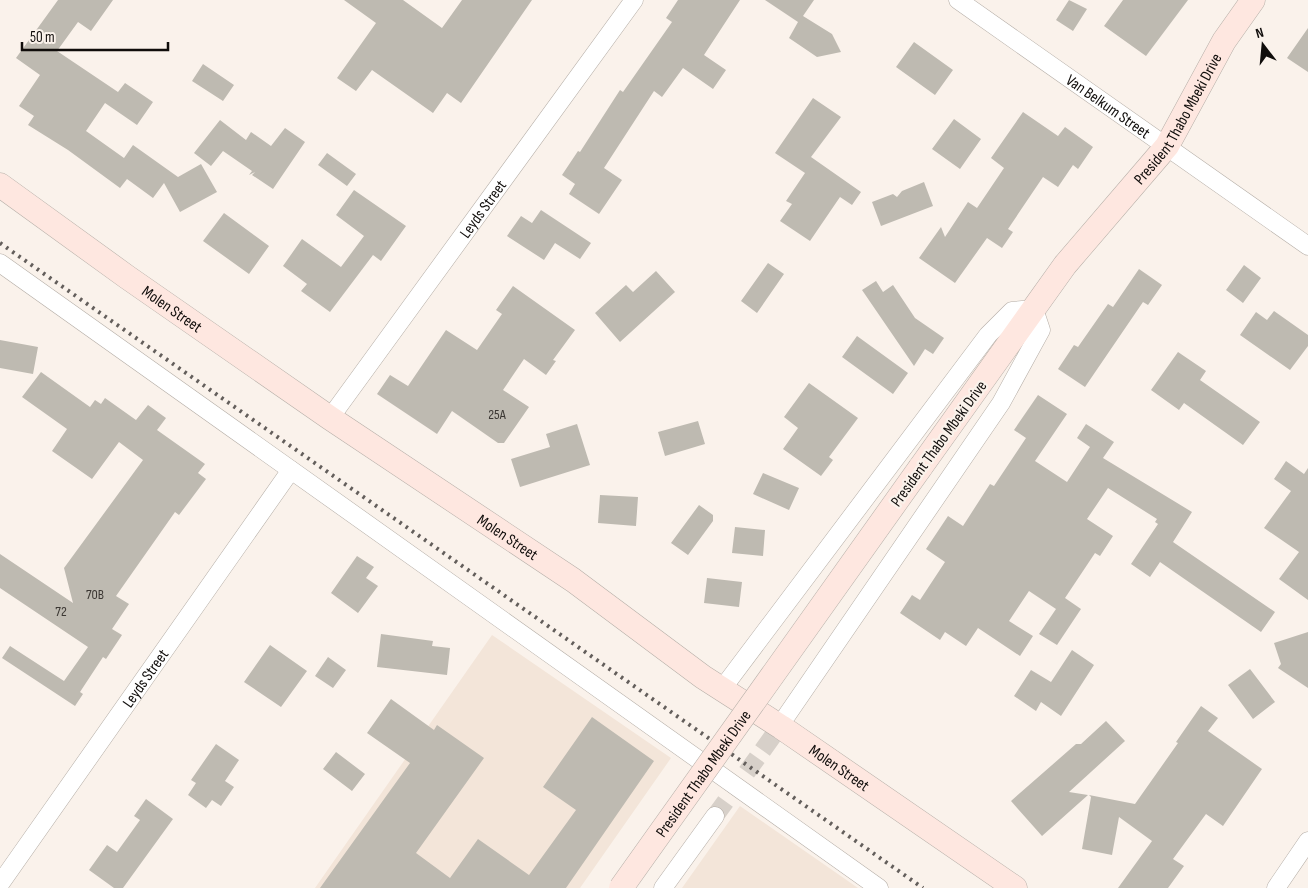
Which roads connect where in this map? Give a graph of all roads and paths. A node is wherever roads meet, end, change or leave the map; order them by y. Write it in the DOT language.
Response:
graph roads {
  1 [pos="634,0"];
  2 [pos="958,0"];
  3 [pos="1253,0"];
  4 [pos="1167,146"];
  5 [pos="0,185"];
  6 [pos="1308,246"];
  7 [pos="0,263"];
  8 [pos="1034,309"];
  9 [pos="330,418"];
  10 [pos="291,470"];
  11 [pos="722,689"];
  12 [pos="788,716"];
  13 [pos="715,816"];
  14 [pos="1308,841"];
  15 [pos="0,884"];
  16 [pos="621,888"];
  17 [pos="664,888"];
  18 [pos="879,888"];
  19 [pos="1015,888"];
  20 [pos="1276,888"];
  1 -- 9 [label="street, Leyds Street"];
  2 -- 4 [label="street, Van Belkum Street"];
  3 -- 4 [label="street, President Thabo Mbeki Drive"];
  4 -- 6 [label="street, Van Belkum Street"];
  4 -- 8 [label="street, President Thabo Mbeki Drive"];
  5 -- 9 [label="street, Molen Street"];
  7 -- 10 [label="street"];
  8 -- 11 [label="street"];
  8 -- 12 [label="street"];
  8 -- 16 [label="street, President Thabo Mbeki Drive, bridge"];
  9 -- 11 [label="street, Molen Street"];
  10 -- 15 [label="street, Leyds Street"];
  10 -- 18 [label="street"];
  11 -- 19 [label="street, Molen Street"];
  13 -- 17 [label="street"];
  14 -- 20 [label="street"];
}
